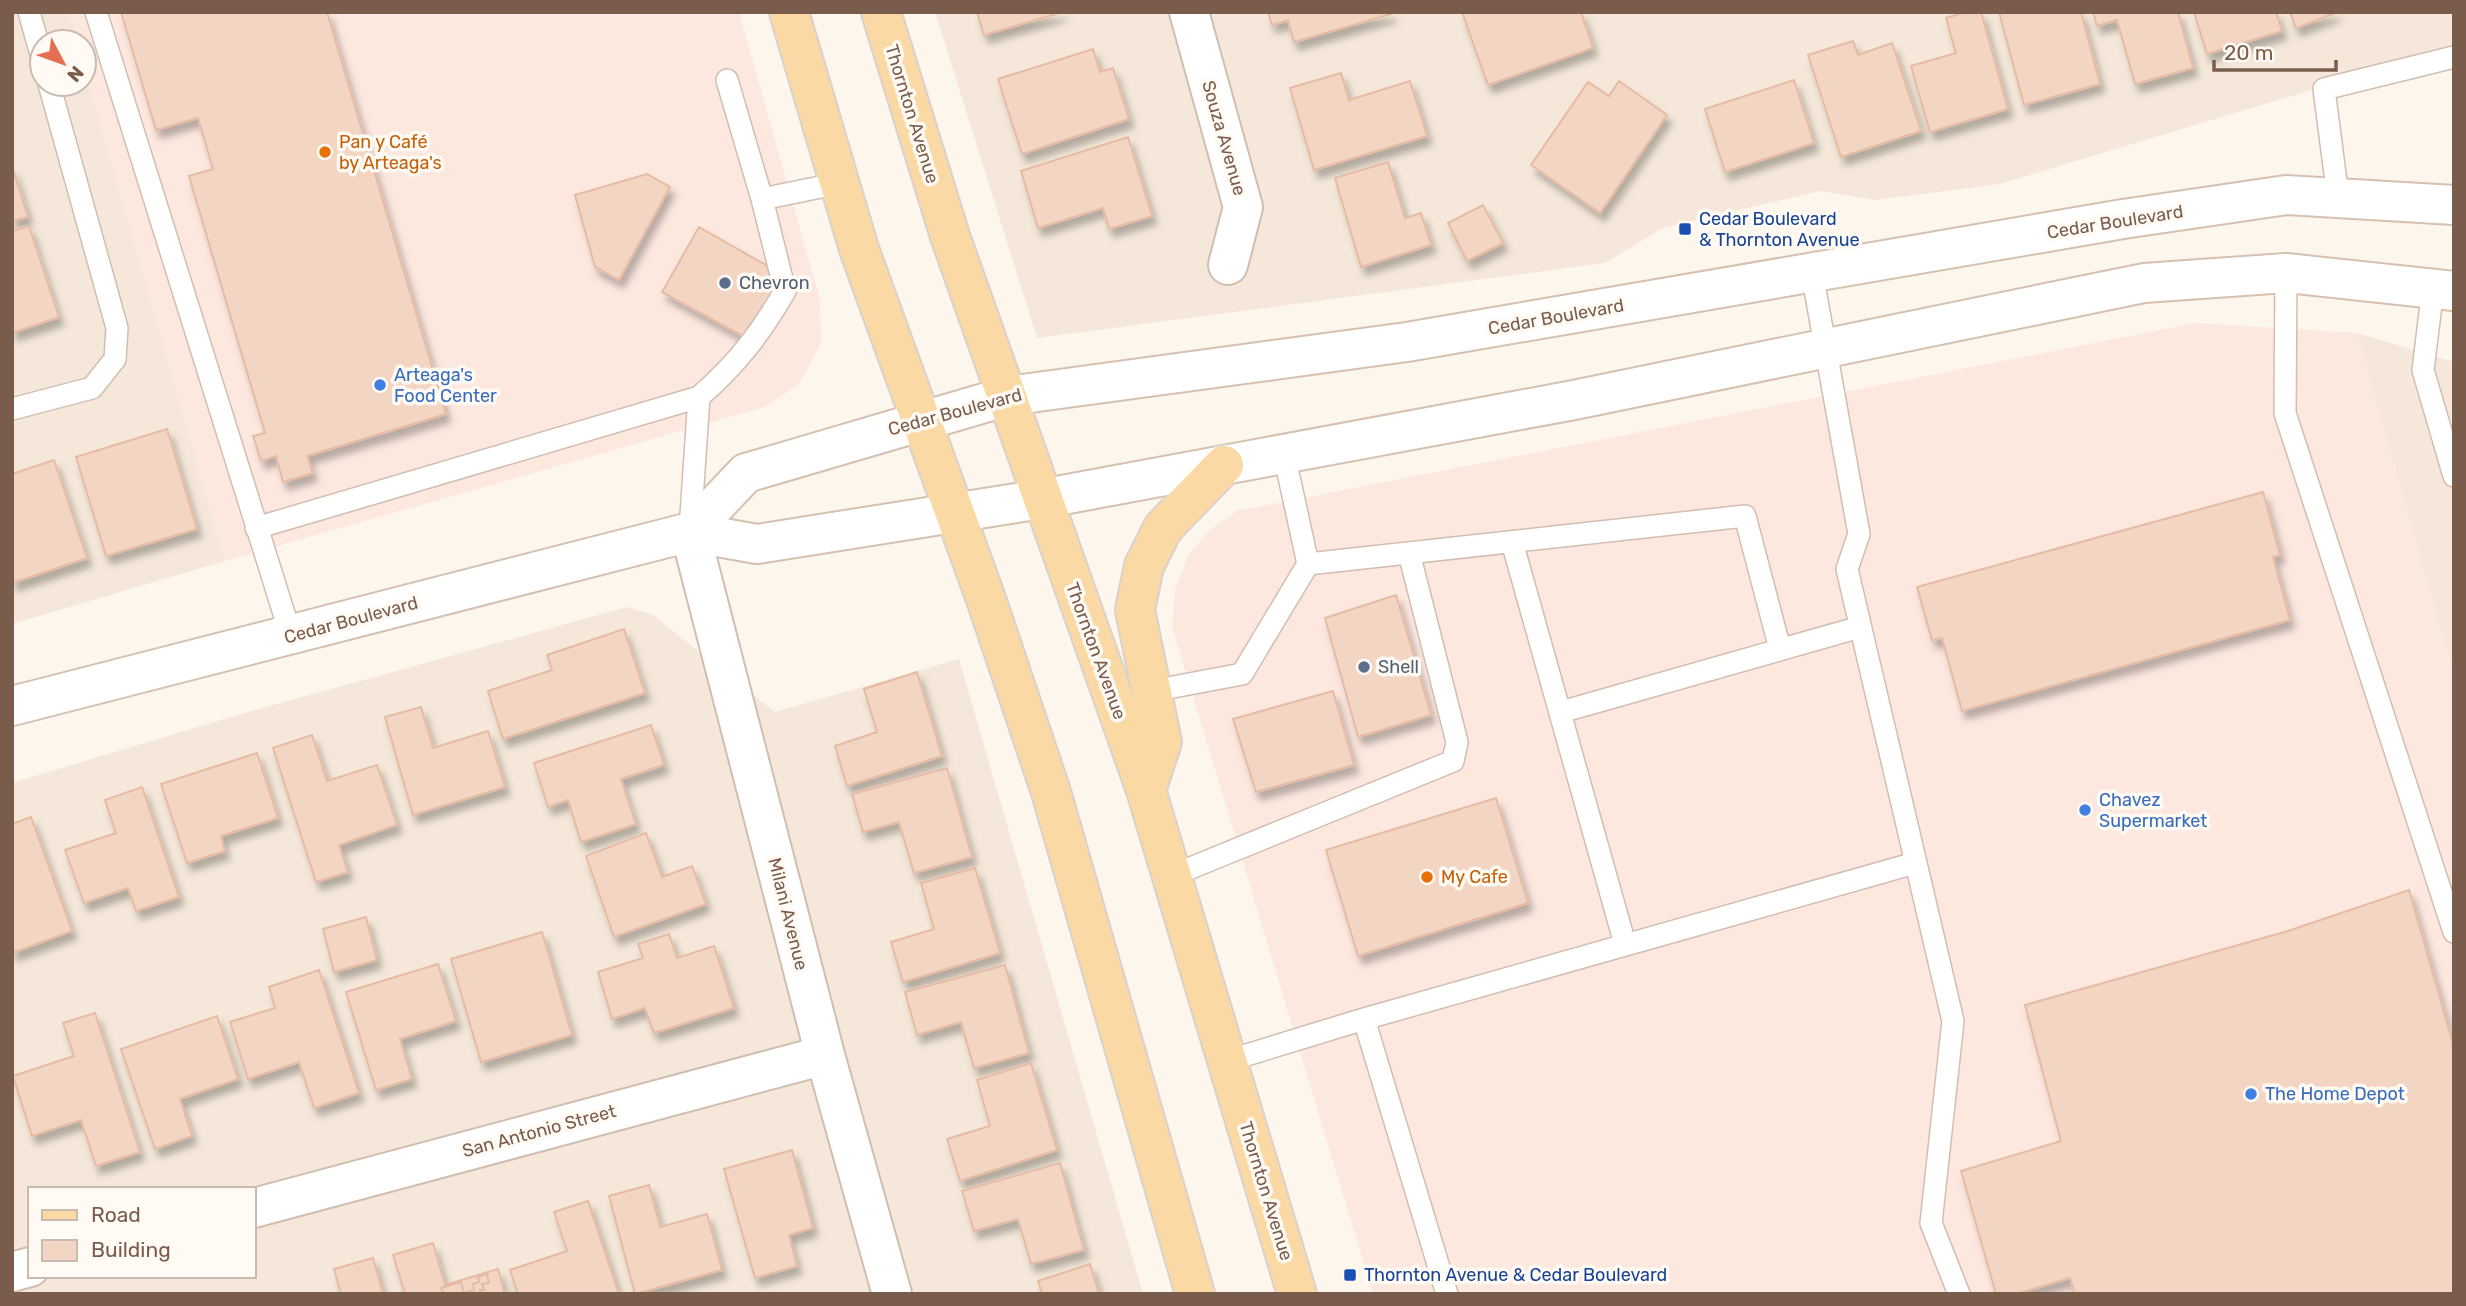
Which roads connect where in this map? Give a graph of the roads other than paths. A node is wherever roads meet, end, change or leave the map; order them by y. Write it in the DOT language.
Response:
graph roads {
  1 [pos="96,12"];
  2 [pos="789,12"];
  3 [pos="881,12"];
  4 [pos="1189,12"];
  5 [pos="2454,57"];
  6 [pos="727,80"];
  7 [pos="53,98"];
  8 [pos="840,183"];
  9 [pos="2338,197"];
  10 [pos="762,199"];
  11 [pos="2454,205"];
  12 [pos="1228,265"];
  13 [pos="1812,273"];
  14 [pos="2286,273"];
  15 [pos="2444,289"];
  16 [pos="1828,348"];
  17 [pos="1008,396"];
  18 [pos="699,397"];
  19 [pos="12,409"];
  20 [pos="920,420"];
  21 [pos="1284,454"];
  22 [pos="1224,465"];
  23 [pos="2454,476"];
  24 [pos="1041,499"];
  25 [pos="953,512"];
  26 [pos="256,528"];
  27 [pos="690,532"];
  28 [pos="1513,542"];
  29 [pos="1409,553"];
  30 [pos="1308,564"];
  31 [pos="1860,627"];
  32 [pos="291,636"];
  33 [pos="1780,649"];
  34 [pos="1152,691"];
  35 [pos="12,706"];
  36 [pos="1561,712"];
  37 [pos="1146,790"];
  38 [pos="1915,863"];
  39 [pos="1171,876"];
  40 [pos="2454,932"];
  41 [pos="1625,944"];
  42 [pos="1364,1019"];
  43 [pos="825,1055"];
  44 [pos="1227,1061"];
  45 [pos="256,1207"];
  46 [pos="892,1294"];
  47 [pos="1195,1294"];
  48 [pos="1297,1294"];
  49 [pos="1447,1294"];
  50 [pos="1959,1294"];
  1 -- 26 [label="lane"];
  2 -- 8 [label="main road"];
  3 -- 17 [label="main road, Thornton Avenue"];
  4 -- 12 [label="main road, Souza Avenue"];
  5 -- 9 [label="lane"];
  6 -- 10 [label="lane"];
  7 -- 19 [label="lane"];
  8 -- 10 [label="lane"];
  8 -- 20 [label="main road"];
  9 -- 11 [label="main road, Cedar Boulevard"];
  9 -- 13 [label="main road, Cedar Boulevard"];
  10 -- 18 [label="lane"];
  13 -- 16 [label="lane"];
  13 -- 17 [label="main road, Cedar Boulevard"];
  14 -- 15 [label="main road, Cedar Boulevard"];
  14 -- 16 [label="main road, Cedar Boulevard"];
  14 -- 40 [label="lane"];
  15 -- 23 [label="lane"];
  16 -- 21 [label="main road, Cedar Boulevard"];
  16 -- 31 [label="lane"];
  17 -- 20 [label="main road, Cedar Boulevard"];
  17 -- 24 [label="main road, Thornton Avenue"];
  18 -- 26 [label="lane"];
  18 -- 27 [label="lane"];
  20 -- 25 [label="main road"];
  20 -- 27 [label="main road, Cedar Boulevard"];
  21 -- 22 [label="main road, Cedar Boulevard"];
  21 -- 30 [label="lane"];
  22 -- 24 [label="main road, Cedar Boulevard"];
  22 -- 34 [label="main road"];
  24 -- 25 [label="main road, Cedar Boulevard"];
  24 -- 37 [label="main road, Thornton Avenue"];
  25 -- 27 [label="main road, Cedar Boulevard"];
  25 -- 47 [label="main road"];
  26 -- 32 [label="lane"];
  27 -- 32 [label="main road, Cedar Boulevard"];
  27 -- 43 [label="main road, Milani Avenue"];
  28 -- 29 [label="lane"];
  28 -- 33 [label="lane"];
  28 -- 36 [label="lane"];
  29 -- 30 [label="lane"];
  29 -- 39 [label="lane"];
  30 -- 34 [label="lane"];
  31 -- 33 [label="lane"];
  31 -- 38 [label="lane"];
  32 -- 35 [label="main road, Cedar Boulevard"];
  33 -- 36 [label="lane"];
  34 -- 37 [label="main road"];
  36 -- 41 [label="lane"];
  37 -- 39 [label="main road, Thornton Avenue"];
  38 -- 41 [label="lane"];
  38 -- 50 [label="lane"];
  39 -- 44 [label="main road, Thornton Avenue"];
  41 -- 42 [label="lane"];
  42 -- 44 [label="lane"];
  42 -- 49 [label="lane"];
  43 -- 45 [label="main road, San Antonio Street"];
  43 -- 46 [label="main road, Milani Avenue"];
  44 -- 48 [label="main road, Thornton Avenue"];
}
